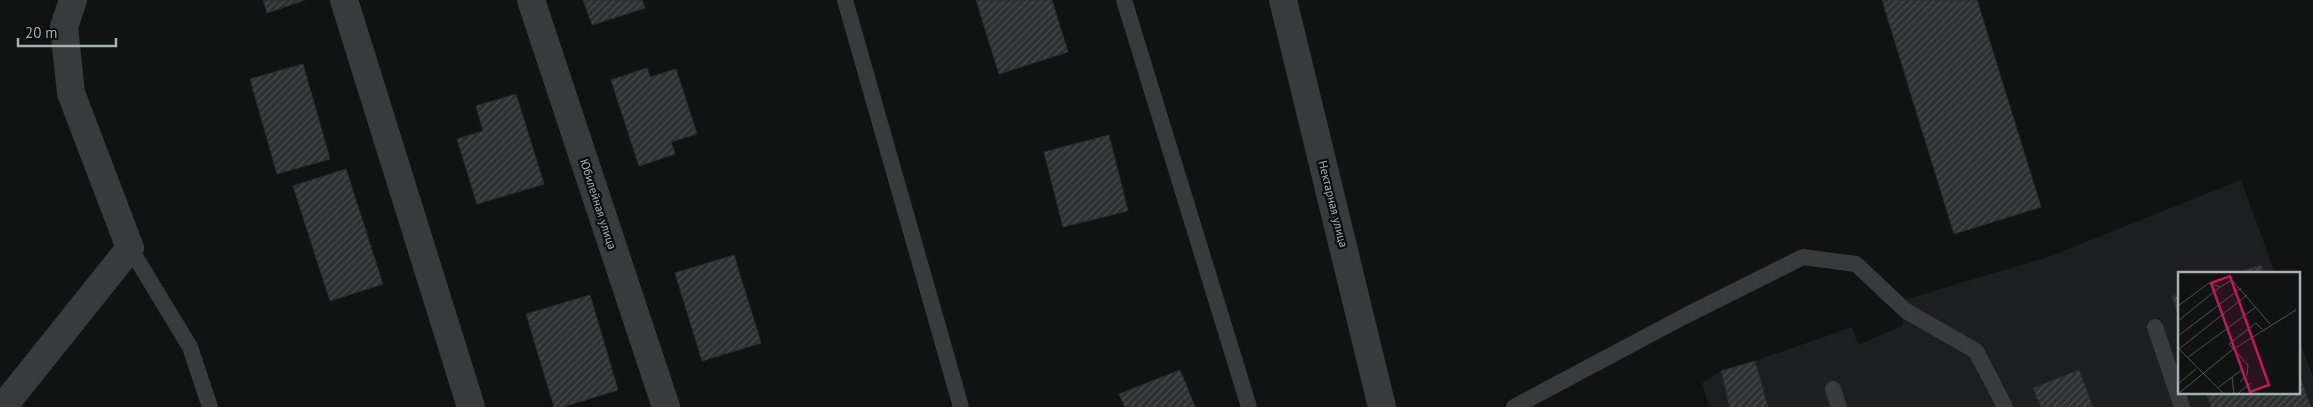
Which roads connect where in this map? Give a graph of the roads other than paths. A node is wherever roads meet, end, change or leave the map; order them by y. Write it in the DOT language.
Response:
graph roads {
  1 [pos="73,0"];
  2 [pos="344,0"];
  3 [pos="531,0"];
  4 [pos="845,0"];
  5 [pos="1124,0"];
  6 [pos="1283,0"];
  7 [pos="130,248"];
  8 [pos="2155,327"];
  9 [pos="1833,389"];
  10 [pos="3,407"];
  11 [pos="210,407"];
  12 [pos="472,407"];
  13 [pos="666,407"];
  14 [pos="961,407"];
  15 [pos="1249,407"];
  16 [pos="1382,407"];
  17 [pos="1514,407"];
  18 [pos="1838,407"];
  19 [pos="2005,407"];
  20 [pos="2182,407"];
  1 -- 7 [label="street"];
  2 -- 12 [label="street"];
  3 -- 13 [label="street, Юбилейная улица"];
  4 -- 14 [label="lane"];
  5 -- 15 [label="lane"];
  6 -- 16 [label="street, Нектарная улица"];
  7 -- 10 [label="street"];
  7 -- 11 [label="lane"];
  8 -- 20 [label="lane"];
  9 -- 18 [label="lane"];
  17 -- 19 [label="lane"];
}
